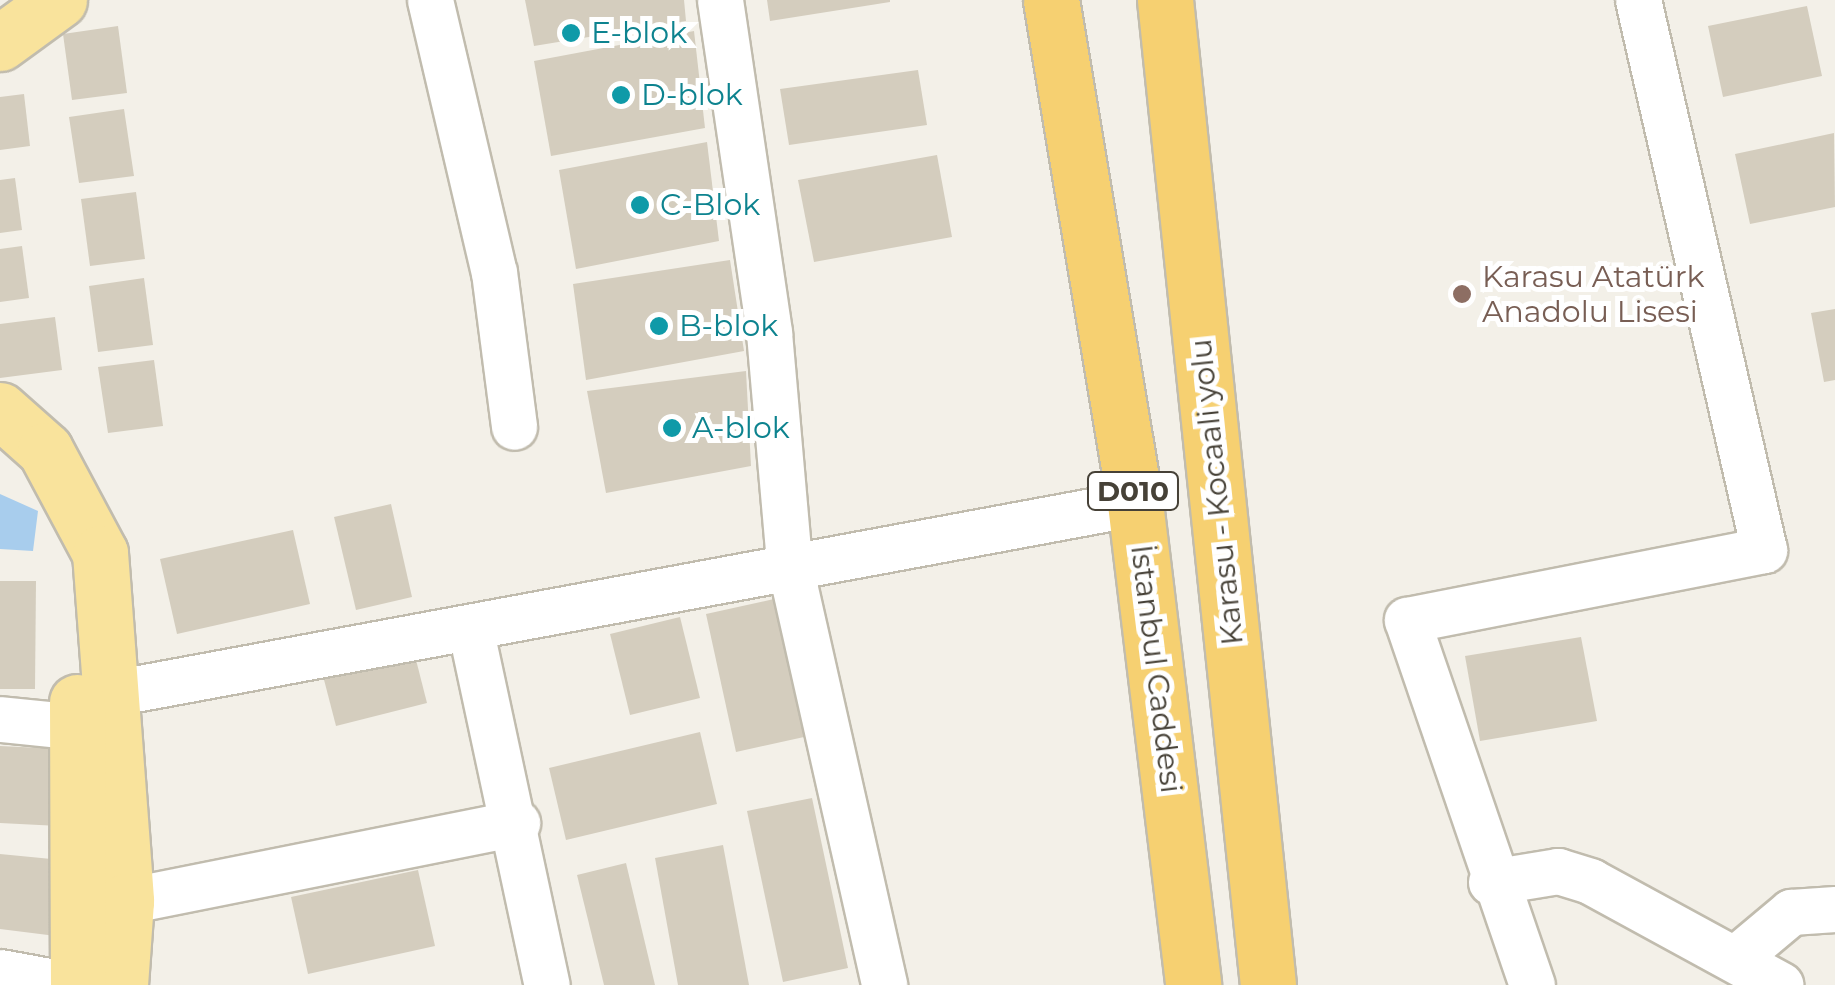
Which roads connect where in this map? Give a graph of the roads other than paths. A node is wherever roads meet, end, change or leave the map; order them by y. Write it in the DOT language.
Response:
graph roads {
  1 [pos="20,0"];
  2 [pos="59,0"];
  3 [pos="430,0"];
  4 [pos="720,0"];
  5 [pos="1051,0"];
  6 [pos="1165,0"];
  7 [pos="1638,0"];
  8 [pos="0,14"];
  9 [pos="0,43"];
  10 [pos="0,410"];
  11 [pos="514,427"];
  12 [pos="0,456"];
  13 [pos="1135,503"];
  14 [pos="789,562"];
  15 [pos="470,627"];
  16 [pos="102,717"];
  17 [pos="0,719"];
  18 [pos="518,822"];
  19 [pos="1491,882"];
  20 [pos="126,900"];
  21 [pos="1835,910"];
  22 [pos="1736,958"];
  23 [pos="0,972"];
  24 [pos="75,985"];
  25 [pos="120,985"];
  26 [pos="547,985"];
  27 [pos="884,985"];
  28 [pos="1193,985"];
  29 [pos="1268,985"];
  30 [pos="1532,985"];
  31 [pos="1781,985"];
  1 -- 8 [label="main road"];
  2 -- 9 [label="main road"];
  3 -- 11 [label="street"];
  4 -- 14 [label="street"];
  5 -- 13 [label="highway, İstanbul Caddesi / D010"];
  6 -- 29 [label="highway, Karasu - Kocaali yolu / D010"];
  7 -- 19 [label="street"];
  10 -- 16 [label="main road"];
  12 -- 16 [label="main road"];
  13 -- 14 [label="street"];
  13 -- 28 [label="highway, İstanbul Caddesi / D010"];
  14 -- 15 [label="street"];
  14 -- 27 [label="street"];
  15 -- 16 [label="street"];
  15 -- 18 [label="street"];
  16 -- 17 [label="street"];
  16 -- 20 [label="main road"];
  16 -- 24 [label="main road"];
  18 -- 20 [label="street"];
  18 -- 26 [label="street"];
  19 -- 22 [label="street"];
  19 -- 30 [label="street"];
  20 -- 25 [label="main road"];
  21 -- 22 [label="street"];
  22 -- 31 [label="street"];
  23 -- 24 [label="street"];
}
